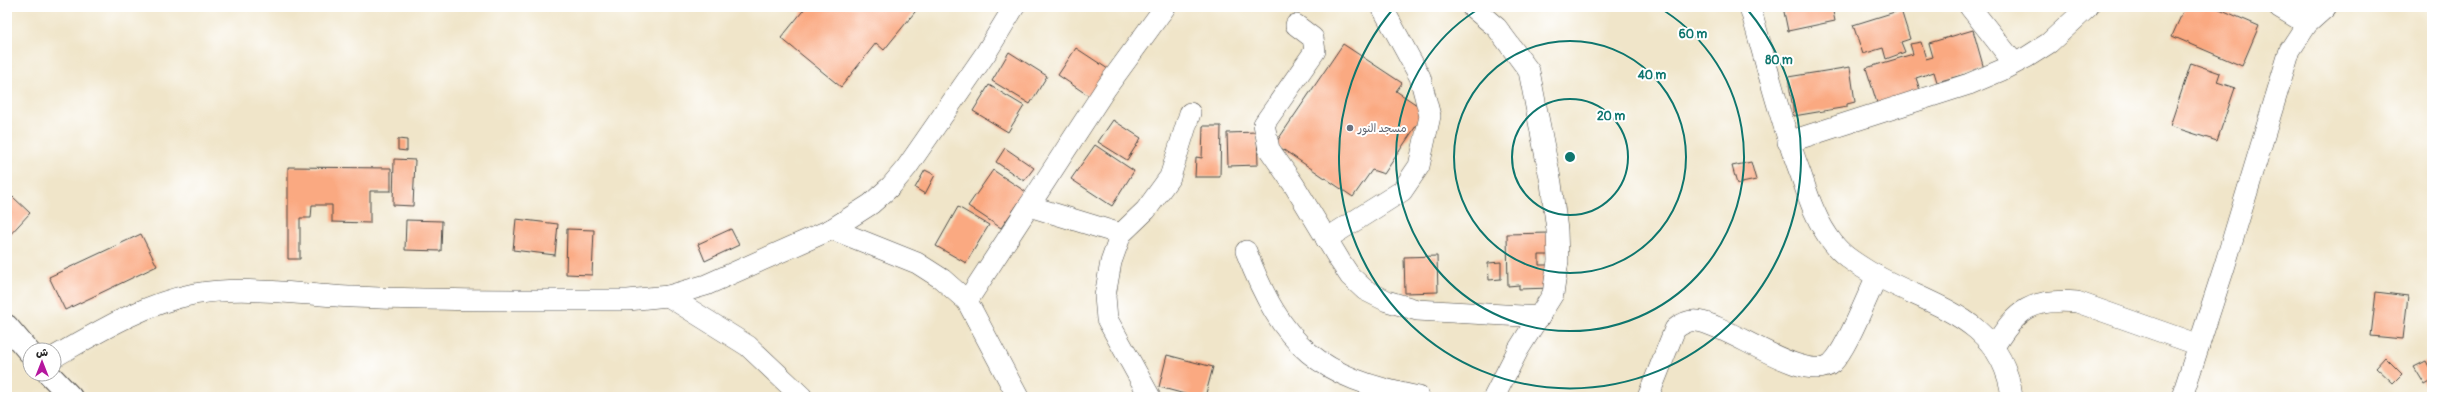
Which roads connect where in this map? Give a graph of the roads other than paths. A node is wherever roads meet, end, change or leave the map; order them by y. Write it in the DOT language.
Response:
graph roads {
  1 [pos="1014,7"];
  2 [pos="1165,7"];
  3 [pos="1382,7"];
  4 [pos="1472,7"];
  5 [pos="1750,7"];
  6 [pos="1970,7"];
  7 [pos="2088,7"];
  8 [pos="2279,7"];
  9 [pos="2326,7"];
  10 [pos="2307,24"];
  11 [pos="1296,25"];
  12 [pos="2014,63"];
  13 [pos="1190,114"];
  14 [pos="1788,142"];
  15 [pos="1029,206"];
  16 [pos="832,229"];
  17 [pos="1121,234"];
  18 [pos="1326,239"];
  19 [pos="1246,250"];
  20 [pos="1877,276"];
  21 [pos="668,296"];
  22 [pos="967,301"];
  23 [pos="1540,317"];
  24 [pos="7,326"];
  25 [pos="22,343"];
  26 [pos="2199,345"];
  27 [pos="1994,347"];
  28 [pos="62,352"];
  29 [pos="58,382"];
  30 [pos="72,397"];
  31 [pos="802,397"];
  32 [pos="1018,397"];
  33 [pos="1150,397"];
  34 [pos="1419,397"];
  35 [pos="1494,397"];
  36 [pos="1648,397"];
  37 [pos="2012,397"];
  38 [pos="2182,397"];
  1 -- 16 [label="street"];
  2 -- 15 [label="street"];
  3 -- 18 [label="street"];
  4 -- 23 [label="street"];
  5 -- 14 [label="street"];
  6 -- 12 [label="street"];
  7 -- 12 [label="street"];
  8 -- 10 [label="street"];
  9 -- 10 [label="street"];
  10 -- 26 [label="street"];
  11 -- 18 [label="street"];
  12 -- 14 [label="street"];
  13 -- 17 [label="street"];
  14 -- 20 [label="street"];
  15 -- 17 [label="street"];
  15 -- 22 [label="street"];
  16 -- 21 [label="street"];
  16 -- 22 [label="street"];
  17 -- 33 [label="street"];
  18 -- 23 [label="street"];
  19 -- 34 [label="street"];
  20 -- 27 [label="street"];
  20 -- 36 [label="street"];
  21 -- 28 [label="street"];
  21 -- 31 [label="street"];
  22 -- 32 [label="street"];
  23 -- 35 [label="street"];
  24 -- 25 [label="main road"];
  26 -- 27 [label="street"];
  26 -- 38 [label="street"];
  27 -- 37 [label="street"];
  29 -- 30 [label="main road"];
}
